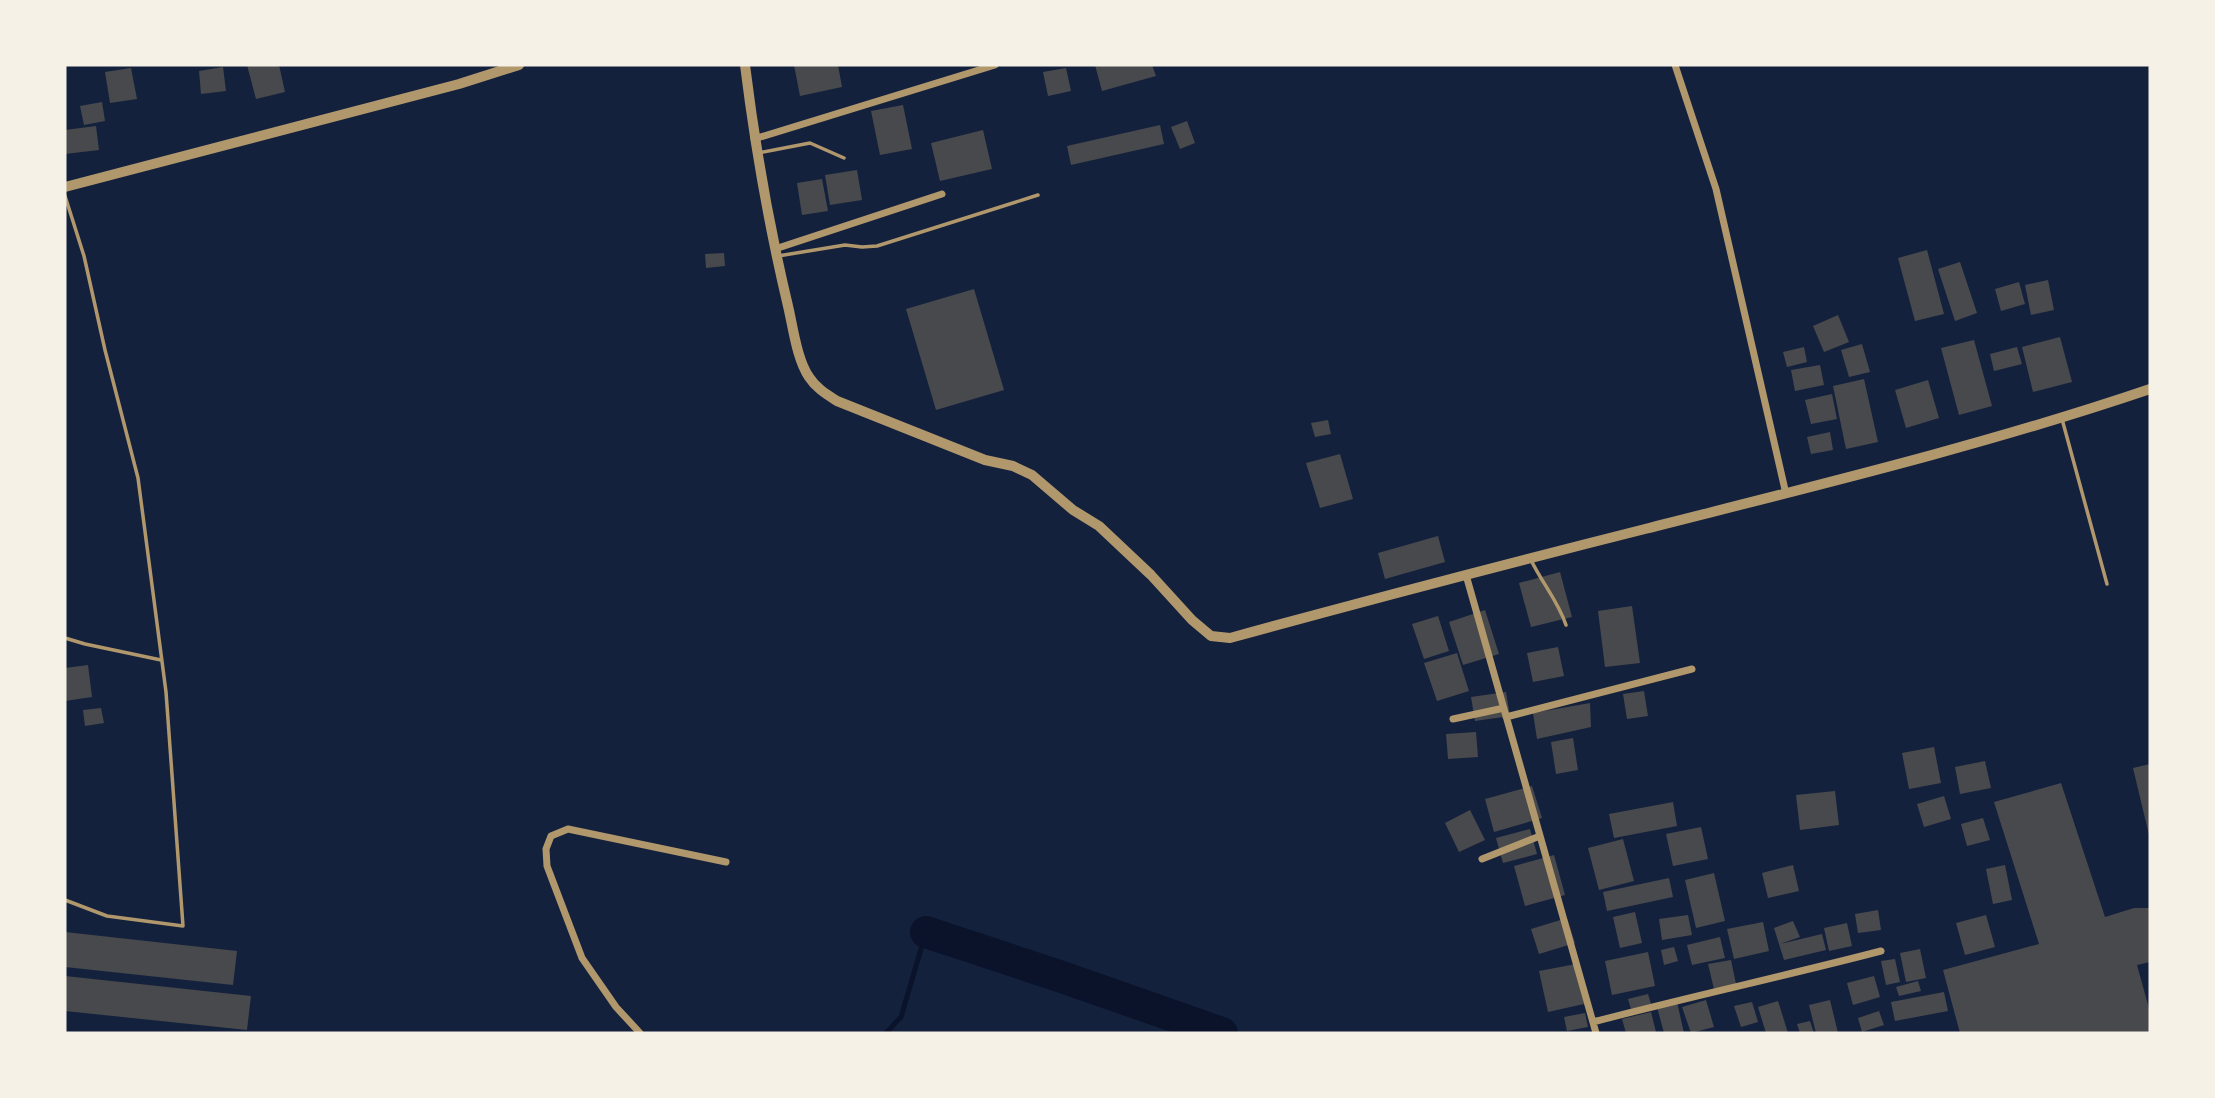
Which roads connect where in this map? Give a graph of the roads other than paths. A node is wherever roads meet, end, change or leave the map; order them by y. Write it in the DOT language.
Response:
graph roads {
  1 [pos="519,65"];
  2 [pos="745,65"];
  3 [pos="995,65"];
  4 [pos="1675,65"];
  5 [pos="754,139"];
  6 [pos="757,153"];
  7 [pos="844,158"];
  8 [pos="65,187"];
  9 [pos="942,194"];
  10 [pos="1038,195"];
  11 [pos="65,196"];
  12 [pos="775,253"];
  13 [pos="2150,389"];
  14 [pos="2062,419"];
  15 [pos="1786,494"];
  16 [pos="1530,558"];
  17 [pos="1466,575"];
  18 [pos="2107,584"];
  19 [pos="1566,625"];
  20 [pos="65,638"];
  21 [pos="161,660"];
  22 [pos="1692,668"];
  23 [pos="1504,708"];
  24 [pos="1506,717"];
  25 [pos="1453,719"];
  26 [pos="1540,836"];
  27 [pos="1482,859"];
  28 [pos="726,862"];
  29 [pos="65,900"];
  30 [pos="1881,951"];
  31 [pos="1593,1022"];
  32 [pos="640,1033"];
  33 [pos="1596,1033"];
  1 -- 8 [label="street"];
  2 -- 5 [label="street"];
  3 -- 5 [label="street"];
  4 -- 15 [label="street"];
  5 -- 6 [label="street"];
  6 -- 7 [label="lane"];
  6 -- 12 [label="street"];
  9 -- 12 [label="street"];
  10 -- 12 [label="lane"];
  11 -- 21 [label="lane"];
  12 -- 17 [label="street"];
  13 -- 14 [label="street"];
  14 -- 15 [label="street"];
  14 -- 18 [label="lane"];
  15 -- 16 [label="street"];
  16 -- 17 [label="street"];
  16 -- 19 [label="lane"];
  17 -- 23 [label="street"];
  20 -- 21 [label="lane"];
  21 -- 29 [label="lane"];
  22 -- 24 [label="street"];
  23 -- 24 [label="street"];
  23 -- 25 [label="street"];
  24 -- 26 [label="street"];
  26 -- 27 [label="street"];
  26 -- 31 [label="street"];
  28 -- 32 [label="street"];
  30 -- 31 [label="street"];
  31 -- 33 [label="street"];
}
